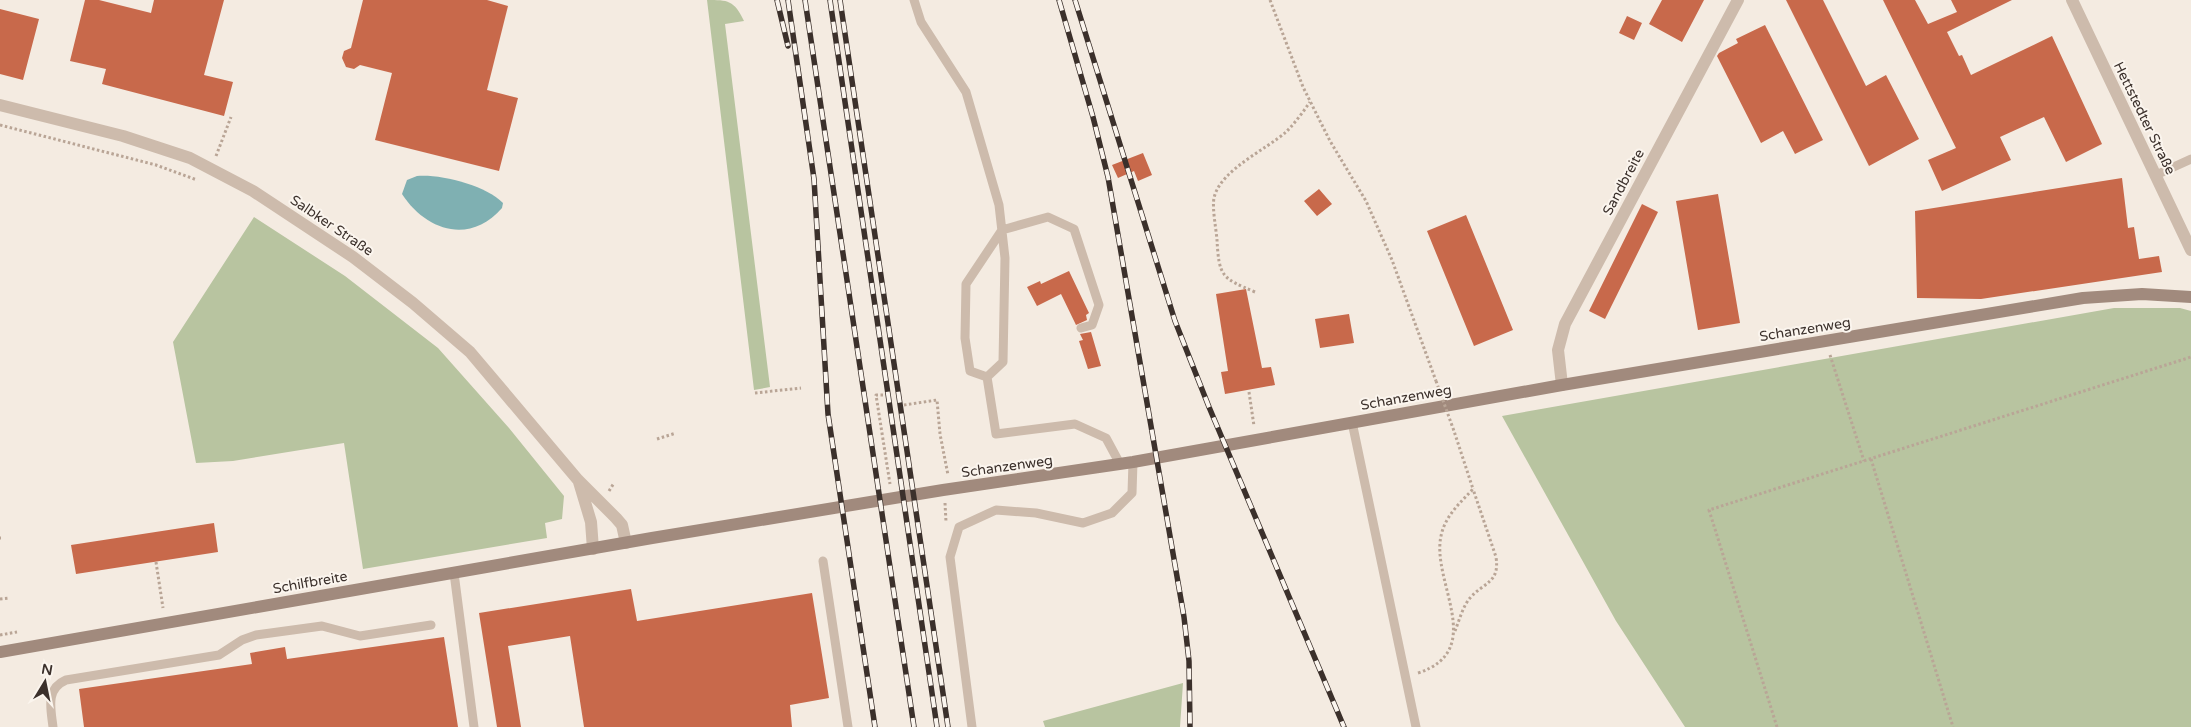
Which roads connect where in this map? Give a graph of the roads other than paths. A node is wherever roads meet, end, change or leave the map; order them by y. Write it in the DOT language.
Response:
graph roads {
  1 [pos="914,0"];
  2 [pos="1738,0"];
  3 [pos="2072,0"];
  4 [pos="0,105"];
  5 [pos="2191,159"];
  6 [pos="2156,175"];
  7 [pos="1002,230"];
  8 [pos="2191,250"];
  9 [pos="2191,297"];
  10 [pos="1081,328"];
  11 [pos="987,377"];
  12 [pos="1562,385"];
  13 [pos="1352,422"];
  14 [pos="1126,463"];
  15 [pos="578,480"];
  16 [pos="626,543"];
  17 [pos="593,549"];
  18 [pos="823,562"];
  19 [pos="454,573"];
  20 [pos="431,625"];
  21 [pos="0,652"];
  22 [pos="53,727"];
  23 [pos="474,727"];
  24 [pos="848,727"];
  25 [pos="972,727"];
  26 [pos="1416,727"];
  1 -- 7 [label="lane"];
  2 -- 12 [label="street, Sandbreite"];
  3 -- 6 [label="street, Hettstedter Straße"];
  4 -- 15 [label="street, Salbker Straße"];
  5 -- 6 [label="lane"];
  6 -- 8 [label="street, Hettstedter Straße"];
  7 -- 10 [label="lane"];
  7 -- 11 [label="lane"];
  7 -- 11 [label="lane"];
  9 -- 12 [label="main road, Schanzenweg"];
  11 -- 14 [label="lane"];
  12 -- 13 [label="main road, Schanzenweg"];
  13 -- 14 [label="main road, Schanzenweg"];
  13 -- 26 [label="lane"];
  14 -- 16 [label="main road, Schanzenweg"];
  14 -- 25 [label="lane"];
  15 -- 16 [label="street, Salbker Straße"];
  15 -- 17 [label="street, Salbker Straße"];
  16 -- 17 [label="main road, Schilfbreite"];
  17 -- 19 [label="main road, Schilfbreite"];
  18 -- 24 [label="lane"];
  19 -- 21 [label="main road, Schilfbreite"];
  19 -- 23 [label="lane"];
  20 -- 22 [label="lane"];
}
